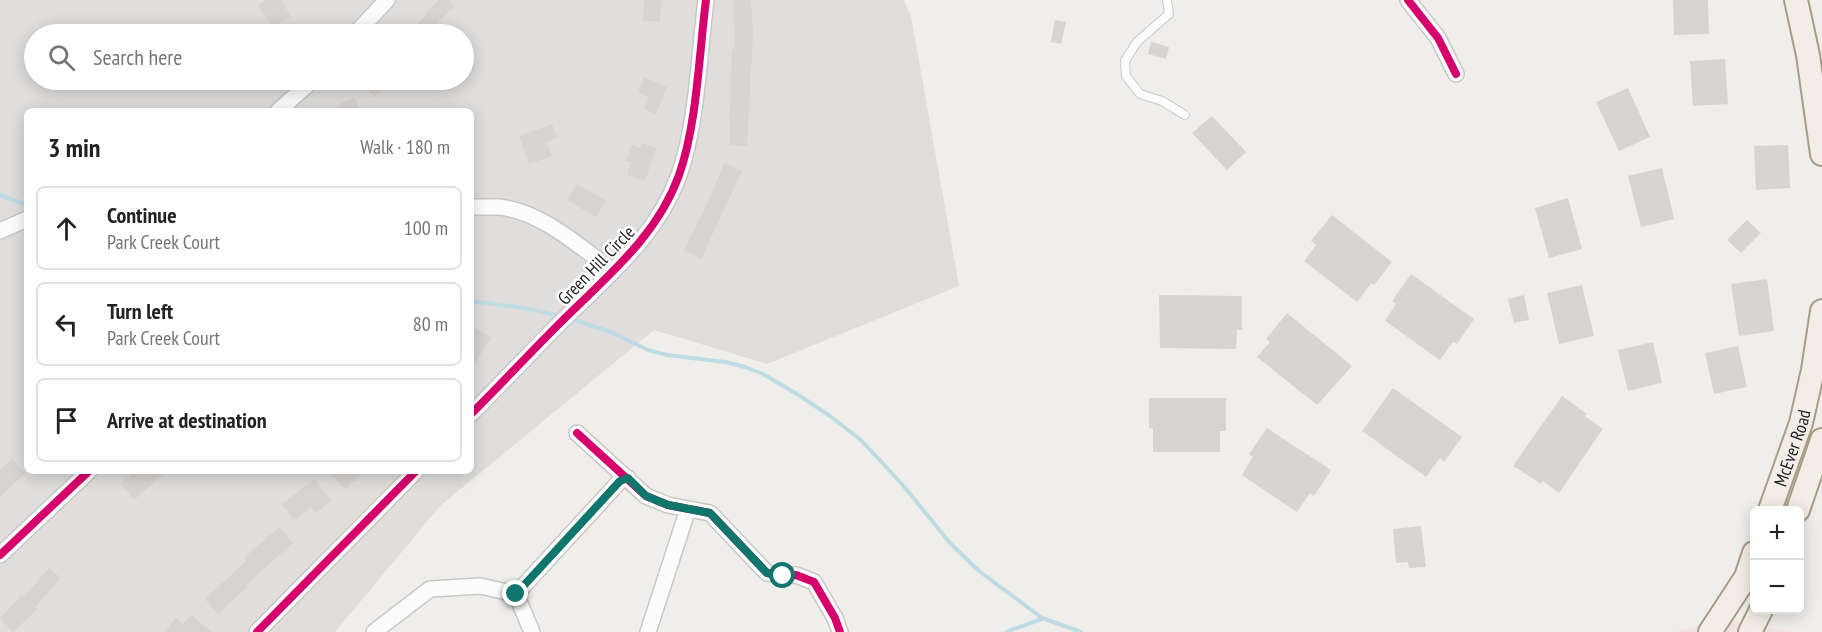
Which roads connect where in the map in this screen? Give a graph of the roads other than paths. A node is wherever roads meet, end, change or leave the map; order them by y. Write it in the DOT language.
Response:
graph roads {
  1 [pos="387,0"];
  2 [pos="706,0"];
  3 [pos="1167,0"];
  4 [pos="1408,0"];
  5 [pos="1796,0"];
  6 [pos="364,24"];
  7 [pos="1456,74"];
  8 [pos="302,90"];
  9 [pos="281,108"];
  10 [pos="1185,116"];
  11 [pos="1822,154"];
  12 [pos="474,207"];
  13 [pos="24,220"];
  14 [pos="0,231"];
  15 [pos="613,271"];
  16 [pos="1822,311"];
  17 [pos="474,411"];
  18 [pos="577,433"];
  19 [pos="1822,440"];
  20 [pos="86,474"];
  21 [pos="413,474"];
  22 [pos="628,478"];
  23 [pos="1771,506"];
  24 [pos="1799,506"];
  25 [pos="688,509"];
  26 [pos="0,555"];
  27 [pos="1752,560"];
  28 [pos="516,594"];
  29 [pos="1759,614"];
  30 [pos="257,632"];
  31 [pos="374,632"];
  32 [pos="532,632"];
  33 [pos="648,632"];
  34 [pos="840,632"];
  35 [pos="1710,632"];
  36 [pos="1750,632"];
  1 -- 6 [label="street"];
  2 -- 15 [label="street, Green Hill Circle"];
  3 -- 10 [label="lane"];
  4 -- 7 [label="street"];
  5 -- 11 [label="main road"];
  8 -- 9 [label="street"];
  12 -- 15 [label="street"];
  13 -- 14 [label="street"];
  15 -- 17 [label="street, Green Hill Circle"];
  16 -- 23 [label="main road, McEver Road"];
  18 -- 22 [label="street"];
  19 -- 24 [label="main road, McEver Road"];
  20 -- 26 [label="street"];
  21 -- 30 [label="street"];
  22 -- 25 [label="street"];
  22 -- 28 [label="street"];
  25 -- 33 [label="street"];
  25 -- 34 [label="street"];
  27 -- 35 [label="main road"];
  28 -- 31 [label="street"];
  28 -- 32 [label="street"];
  29 -- 36 [label="main road"];
}
